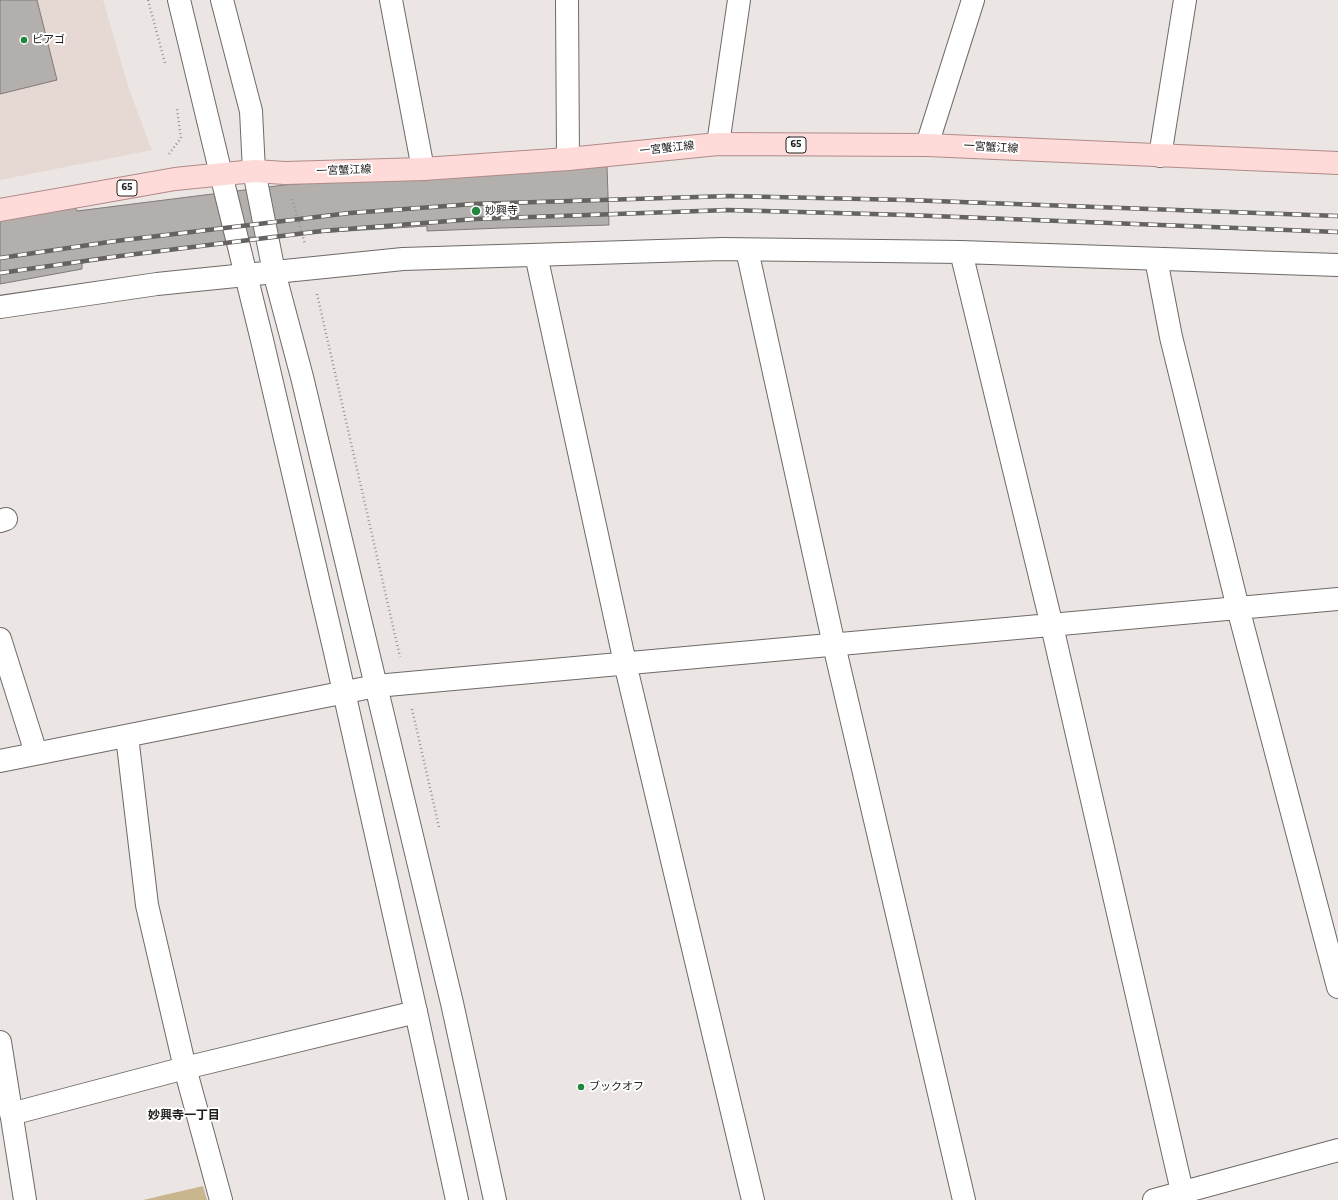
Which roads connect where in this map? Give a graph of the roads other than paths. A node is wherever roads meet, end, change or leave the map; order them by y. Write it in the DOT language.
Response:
graph roads {
  1 [pos="179,0"];
  2 [pos="222,0"];
  3 [pos="391,0"];
  4 [pos="567,0"];
  5 [pos="738,0"];
  6 [pos="972,0"];
  7 [pos="1185,0"];
  8 [pos="718,144"];
  9 [pos="927,145"];
  10 [pos="1160,156"];
  11 [pos="568,159"];
  12 [pos="1338,163"];
  13 [pos="423,169"];
  14 [pos="254,171"];
  15 [pos="221,174"];
  16 [pos="0,210"];
  17 [pos="747,250"];
  18 [pos="962,252"];
  19 [pos="536,255"];
  20 [pos="1156,259"];
  21 [pos="1338,265"];
  22 [pos="274,272"];
  23 [pos="246,275"];
  24 [pos="0,307"];
  25 [pos="1338,599"];
  26 [pos="1238,608"];
  27 [pos="1052,626"];
  28 [pos="0,639"];
  29 [pos="834,645"];
  30 [pos="625,663"];
  31 [pos="376,686"];
  32 [pos="344,692"];
  33 [pos="127,736"];
  34 [pos="36,753"];
  35 [pos="0,760"];
  36 [pos="1338,987"];
  37 [pos="416,1012"];
  38 [pos="0,1042"];
  39 [pos="185,1068"];
  40 [pos="11,1114"];
  41 [pos="1338,1150"];
  42 [pos="1183,1196"];
  43 [pos="25,1200"];
  44 [pos="221,1200"];
  45 [pos="457,1200"];
  46 [pos="495,1200"];
  47 [pos="753,1200"];
  48 [pos="964,1200"];
  49 [pos="1154,1200"];
  1 -- 15 [label="street"];
  2 -- 14 [label="street"];
  3 -- 13 [label="street"];
  4 -- 11 [label="street"];
  5 -- 8 [label="street"];
  6 -- 9 [label="street"];
  7 -- 10 [label="street"];
  8 -- 9 [label="main road, 一宮蟹江線 / 65"];
  8 -- 11 [label="main road, 一宮蟹江線 / 65"];
  9 -- 10 [label="main road, 一宮蟹江線 / 65"];
  10 -- 12 [label="main road, 一宮蟹江線 / 65"];
  11 -- 13 [label="main road, 一宮蟹江線 / 65"];
  13 -- 14 [label="main road, 一宮蟹江線 / 65"];
  14 -- 15 [label="main road, 一宮蟹江線 / 65"];
  14 -- 22 [label="street"];
  15 -- 16 [label="main road, 一宮蟹江線 / 65"];
  15 -- 23 [label="street"];
  17 -- 18 [label="street"];
  17 -- 19 [label="street"];
  17 -- 29 [label="street"];
  18 -- 20 [label="street"];
  18 -- 27 [label="street"];
  19 -- 22 [label="street"];
  19 -- 30 [label="street"];
  20 -- 21 [label="street"];
  20 -- 26 [label="street"];
  22 -- 23 [label="street"];
  22 -- 31 [label="street"];
  23 -- 24 [label="street"];
  23 -- 32 [label="street"];
  25 -- 26 [label="street"];
  26 -- 27 [label="street"];
  26 -- 36 [label="street"];
  27 -- 29 [label="street"];
  27 -- 42 [label="street"];
  28 -- 34 [label="street"];
  29 -- 30 [label="street"];
  29 -- 48 [label="street"];
  30 -- 31 [label="street"];
  30 -- 47 [label="street"];
  31 -- 32 [label="street"];
  31 -- 46 [label="street"];
  32 -- 33 [label="street"];
  32 -- 37 [label="street"];
  33 -- 34 [label="street"];
  33 -- 39 [label="street"];
  34 -- 35 [label="street"];
  37 -- 39 [label="street"];
  37 -- 45 [label="street"];
  38 -- 40 [label="street"];
  39 -- 40 [label="street"];
  39 -- 44 [label="street"];
  40 -- 43 [label="street"];
  41 -- 42 [label="street"];
  42 -- 49 [label="street"];
}
